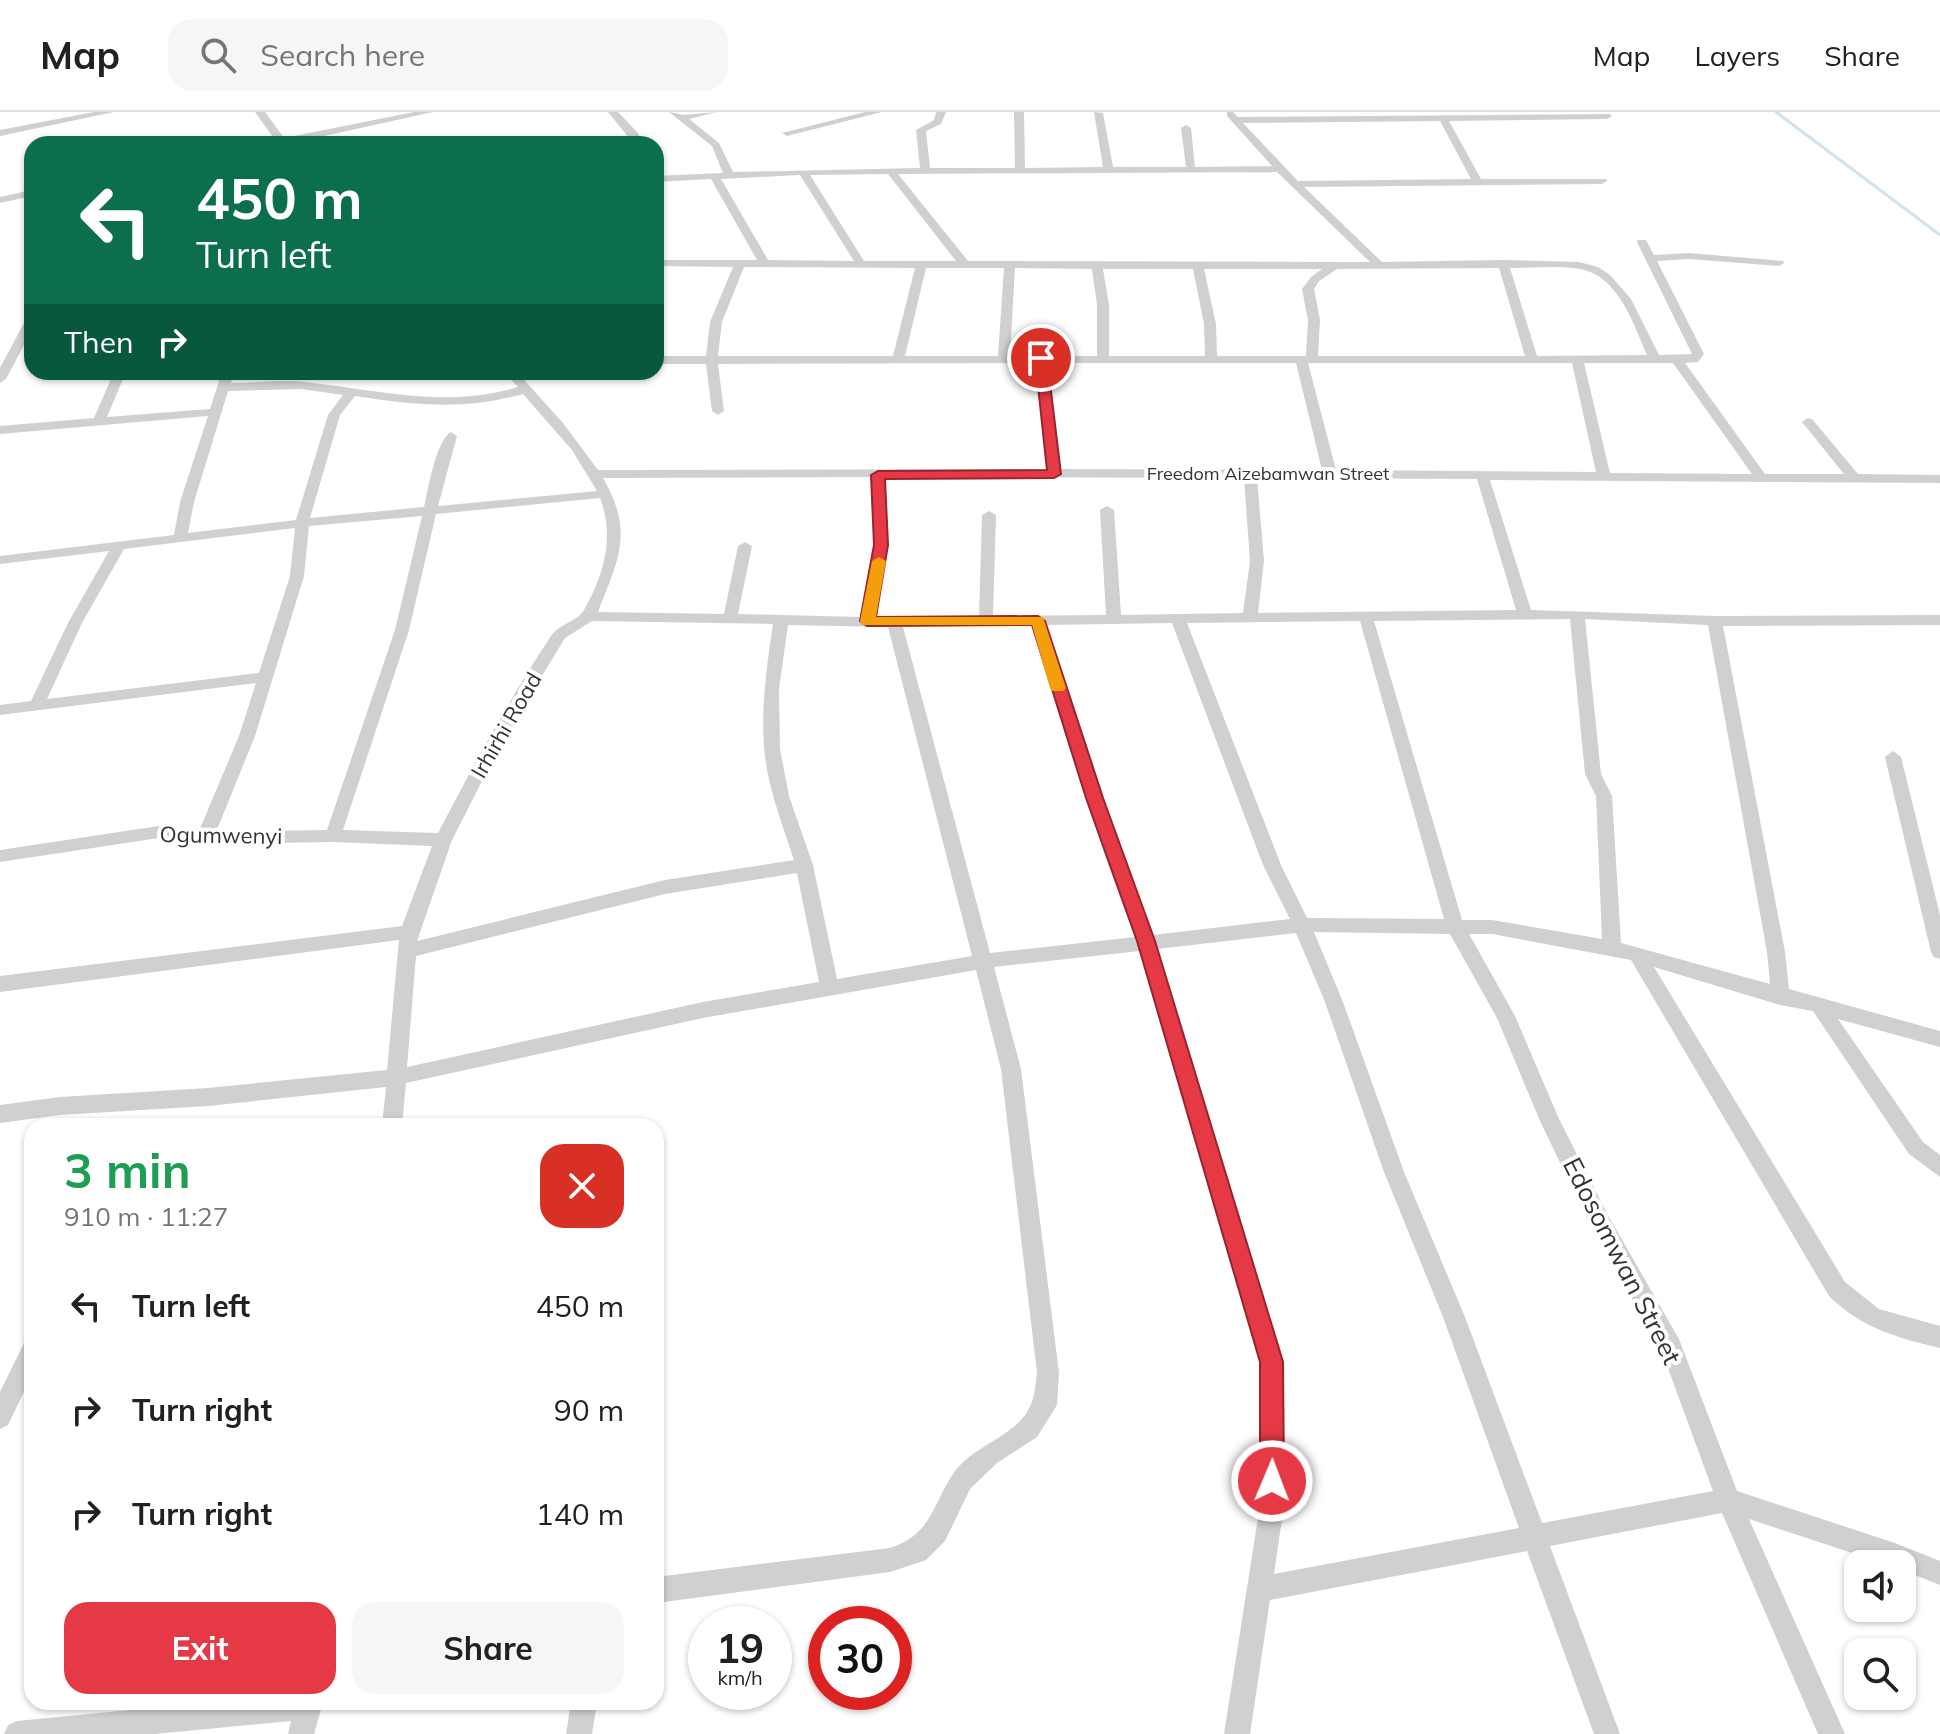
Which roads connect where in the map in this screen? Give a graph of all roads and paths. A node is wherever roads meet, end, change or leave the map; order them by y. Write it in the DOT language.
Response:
graph roads {
  1 [pos="109,112"];
  2 [pos="260,112"];
  3 [pos="428,112"];
  4 [pos="613,112"];
  5 [pos="712,112"];
  6 [pos="877,112"];
  7 [pos="941,112"];
  8 [pos="1019,112"];
  9 [pos="1098,113"];
  10 [pos="678,115"];
  11 [pos="1232,116"];
  12 [pos="1442,116"];
  13 [pos="1607,116"];
  14 [pos="1186,128"];
  15 [pos="0,133"];
  16 [pos="787,133"];
  17 [pos="278,136"];
  18 [pos="316,136"];
  19 [pos="635,136"];
  20 [pos="1280,169"];
  21 [pos="925,170"];
  22 [pos="890,171"];
  23 [pos="1020,171"];
  24 [pos="1109,171"];
  25 [pos="1191,171"];
  26 [pos="803,172"];
  27 [pos="730,177"];
  28 [pos="715,178"];
  29 [pos="664,179"];
  30 [pos="1602,181"];
  31 [pos="1478,182"];
  32 [pos="1297,184"];
  33 [pos="24,195"];
  34 [pos="0,200"];
  35 [pos="1642,242"];
  36 [pos="1650,258"];
  37 [pos="664,263"];
  38 [pos="1010,263"];
  39 [pos="1377,263"];
  40 [pos="1503,263"];
  41 [pos="1779,263"];
  42 [pos="740,264"];
  43 [pos="765,264"];
  44 [pos="861,264"];
  45 [pos="921,264"];
  46 [pos="964,264"];
  47 [pos="1337,264"];
  48 [pos="1097,265"];
  49 [pos="1198,266"];
  50 [pos="24,334"];
  51 [pos="1004,358"];
  52 [pos="1041,358"];
  53 [pos="1103,358"];
  54 [pos="898,359"];
  55 [pos="1211,359"];
  56 [pos="1532,359"];
  57 [pos="1577,359"];
  58 [pos="1655,359"];
  59 [pos="664,360"];
  60 [pos="712,360"];
  61 [pos="1306,360"];
  62 [pos="1678,361"];
  63 [pos="0,379"];
  64 [pos="117,380"];
  65 [pos="225,380"];
  66 [pos="518,380"];
  67 [pos="223,387"];
  68 [pos="526,389"];
  69 [pos="351,393"];
  70 [pos="718,411"];
  71 [pos="215,412"];
  72 [pos="99,421"];
  73 [pos="1808,422"];
  74 [pos="0,430"];
  75 [pos="451,436"];
  76 [pos="596,474"];
  77 [pos="1054,474"];
  78 [pos="1250,474"];
  79 [pos="1330,474"];
  80 [pos="878,475"];
  81 [pos="1483,477"];
  82 [pos="1604,477"];
  83 [pos="1761,478"];
  84 [pos="1855,479"];
  85 [pos="1940,479"];
  86 [pos="603,494"];
  87 [pos="432,510"];
  88 [pos="1107,510"];
  89 [pos="989,515"];
  90 [pos="302,523"];
  91 [pos="180,538"];
  92 [pos="119,546"];
  93 [pos="745,546"];
  94 [pos="0,560"];
  95 [pos="1577,614"];
  96 [pos="1525,615"];
  97 [pos="589,616"];
  98 [pos="1366,618"];
  99 [pos="730,619"];
  100 [pos="1178,619"];
  101 [pos="1250,619"];
  102 [pos="781,620"];
  103 [pos="1114,620"];
  104 [pos="1940,620"];
  105 [pos="867,621"];
  106 [pos="986,621"];
  107 [pos="1038,621"];
  108 [pos="1715,621"];
  109 [pos="894,622"];
  110 [pos="265,677"];
  111 [pos="36,706"];
  112 [pos="0,710"];
  113 [pos="1893,757"];
  114 [pos="333,836"];
  115 [pos="205,838"];
  116 [pos="443,840"];
  117 [pos="0,856"];
  118 [pos="804,865"];
  119 [pos="1302,925"];
  120 [pos="1455,926"];
  121 [pos="409,932"];
  122 [pos="1146,941"];
  123 [pos="1612,948"];
  124 [pos="407,951"];
  125 [pos="1940,952"];
  126 [pos="1638,957"];
  127 [pos="985,961"];
  128 [pos="0,984"];
  129 [pos="829,988"];
  130 [pos="1780,997"];
  131 [pos="1820,1007"];
  132 [pos="1940,1039"];
  133 [pos="397,1077"];
  134 [pos="0,1114"];
  135 [pos="393,1118"];
  136 [pos="1940,1168"];
  137 [pos="1940,1337"];
  138 [pos="24,1368"];
  139 [pos="0,1417"];
  140 [pos="1728,1500"];
  141 [pos="1534,1538"];
  142 [pos="1940,1573"];
  143 [pos="664,1589"];
  144 [pos="1261,1589"];
  145 [pos="251,1710"];
  146 [pos="307,1710"];
  147 [pos="583,1710"];
  148 [pos="17,1734"];
  149 [pos="301,1734"];
  150 [pos="579,1734"];
  151 [pos="1237,1734"];
  152 [pos="1607,1734"];
  153 [pos="1832,1734"];
  1 -- 15 [label="street"];
  2 -- 17 [label="street"];
  3 -- 18 [label="street"];
  4 -- 19 [label="street"];
  5 -- 10 [label="street"];
  6 -- 16 [label="street"];
  7 -- 21 [label="street"];
  8 -- 23 [label="street"];
  9 -- 24 [label="street"];
  10 -- 27 [label="street"];
  11 -- 12 [label="street"];
  11 -- 20 [label="street"];
  12 -- 13 [label="street"];
  12 -- 31 [label="street"];
  14 -- 25 [label="street"];
  20 -- 25 [label="street"];
  20 -- 32 [label="street"];
  21 -- 22 [label="street"];
  21 -- 23 [label="street"];
  22 -- 26 [label="street"];
  22 -- 46 [label="street"];
  23 -- 24 [label="street"];
  24 -- 25 [label="street"];
  26 -- 27 [label="street"];
  26 -- 44 [label="street"];
  27 -- 28 [label="street"];
  28 -- 29 [label="street"];
  28 -- 43 [label="street"];
  30 -- 31 [label="street"];
  31 -- 32 [label="street"];
  32 -- 39 [label="street"];
  33 -- 34 [label="street"];
  35 -- 36 [label="street"];
  36 -- 41 [label="street"];
  36 -- 62 [label="street"];
  37 -- 42 [label="street"];
  38 -- 46 [label="street"];
  38 -- 48 [label="street"];
  38 -- 51 [label="street"];
  39 -- 40 [label="street"];
  39 -- 47 [label="street"];
  40 -- 56 [label="street"];
  40 -- 58 [label="street"];
  42 -- 43 [label="street"];
  42 -- 60 [label="street"];
  43 -- 44 [label="street"];
  44 -- 45 [label="street"];
  45 -- 46 [label="street"];
  45 -- 54 [label="street"];
  47 -- 49 [label="street"];
  47 -- 61 [label="street"];
  48 -- 49 [label="street"];
  48 -- 53 [label="street"];
  49 -- 55 [label="street"];
  50 -- 63 [label="street"];
  51 -- 52 [label="street"];
  51 -- 54 [label="street"];
  52 -- 53 [label="street"];
  52 -- 77 [label="street"];
  53 -- 55 [label="street"];
  54 -- 60 [label="street"];
  55 -- 61 [label="street"];
  56 -- 57 [label="street"];
  56 -- 61 [label="street"];
  57 -- 58 [label="street"];
  57 -- 82 [label="street"];
  58 -- 62 [label="street"];
  59 -- 60 [label="street"];
  60 -- 70 [label="street"];
  61 -- 79 [label="street"];
  62 -- 83 [label="street"];
  64 -- 72 [label="street"];
  65 -- 67 [label="street"];
  66 -- 68 [label="street"];
  67 -- 69 [label="street"];
  67 -- 71 [label="street"];
  68 -- 69 [label="street"];
  68 -- 76 [label="street"];
  69 -- 90 [label="street"];
  71 -- 72 [label="street"];
  71 -- 91 [label="street"];
  72 -- 74 [label="street"];
  73 -- 84 [label="street"];
  75 -- 87 [label="street"];
  76 -- 80 [label="street, Freedom Aizebamwan Street"];
  76 -- 86 [label="street"];
  77 -- 78 [label="street, Freedom Aizebamwan Street"];
  77 -- 80 [label="street, Freedom Aizebamwan Street"];
  78 -- 79 [label="street, Freedom Aizebamwan Street"];
  78 -- 101 [label="street"];
  79 -- 81 [label="street, Freedom Aizebamwan Street"];
  80 -- 105 [label="street"];
  81 -- 82 [label="street, Freedom Aizebamwan Street"];
  81 -- 96 [label="street"];
  82 -- 83 [label="street, Freedom Aizebamwan Street"];
  83 -- 84 [label="street, Freedom Aizebamwan Street"];
  84 -- 85 [label="street, Freedom Aizebamwan Street"];
  86 -- 87 [label="street"];
  86 -- 97 [label="street"];
  87 -- 90 [label="street"];
  87 -- 114 [label="street"];
  88 -- 103 [label="street"];
  89 -- 106 [label="street"];
  90 -- 91 [label="street"];
  90 -- 110 [label="street"];
  91 -- 92 [label="street"];
  92 -- 94 [label="street"];
  92 -- 111 [label="street"];
  93 -- 99 [label="street"];
  95 -- 96 [label="street"];
  95 -- 108 [label="street"];
  95 -- 123 [label="street"];
  96 -- 98 [label="street"];
  97 -- 99 [label="street"];
  97 -- 116 [label="street, Irhirhi Road"];
  98 -- 101 [label="street"];
  98 -- 120 [label="street, Edosomwan Street"];
  99 -- 102 [label="street"];
  100 -- 101 [label="street"];
  100 -- 103 [label="street"];
  100 -- 119 [label="street"];
  102 -- 105 [label="street"];
  102 -- 118 [label="street"];
  103 -- 107 [label="street"];
  104 -- 108 [label="street"];
  105 -- 109 [label="street"];
  106 -- 107 [label="street"];
  106 -- 109 [label="street"];
  107 -- 122 [label="street"];
  108 -- 130 [label="street"];
  109 -- 127 [label="street"];
  110 -- 111 [label="street"];
  110 -- 115 [label="street"];
  111 -- 112 [label="street"];
  113 -- 125 [label="street"];
  114 -- 115 [label="street, Ogumwenyi"];
  114 -- 116 [label="street, Ogumwenyi"];
  115 -- 117 [label="street, Ogumwenyi"];
  116 -- 121 [label="street, Irhirhi Road"];
  118 -- 124 [label="street"];
  118 -- 129 [label="street"];
  119 -- 120 [label="street"];
  119 -- 122 [label="street"];
  119 -- 141 [label="street"];
  120 -- 123 [label="street"];
  120 -- 140 [label="street, Edosomwan Street"];
  121 -- 124 [label="street, Irhirhi Road"];
  121 -- 128 [label="street"];
  122 -- 127 [label="street"];
  122 -- 144 [label="street"];
  123 -- 126 [label="street"];
  124 -- 133 [label="street, Irhirhi Road"];
  126 -- 130 [label="street"];
  126 -- 137 [label="street"];
  127 -- 129 [label="street"];
  127 -- 143 [label="street"];
  129 -- 133 [label="street"];
  130 -- 131 [label="street"];
  131 -- 132 [label="street"];
  131 -- 136 [label="street"];
  133 -- 134 [label="street"];
  133 -- 135 [label="street, Irhirhi Road"];
  138 -- 139 [label="street"];
  140 -- 141 [label="street"];
  140 -- 142 [label="street"];
  140 -- 153 [label="street, Edosomwan Street"];
  141 -- 144 [label="street"];
  141 -- 152 [label="street"];
  144 -- 151 [label="street"];
  145 -- 148 [label="street"];
  146 -- 149 [label="street"];
  147 -- 150 [label="street"];
}
